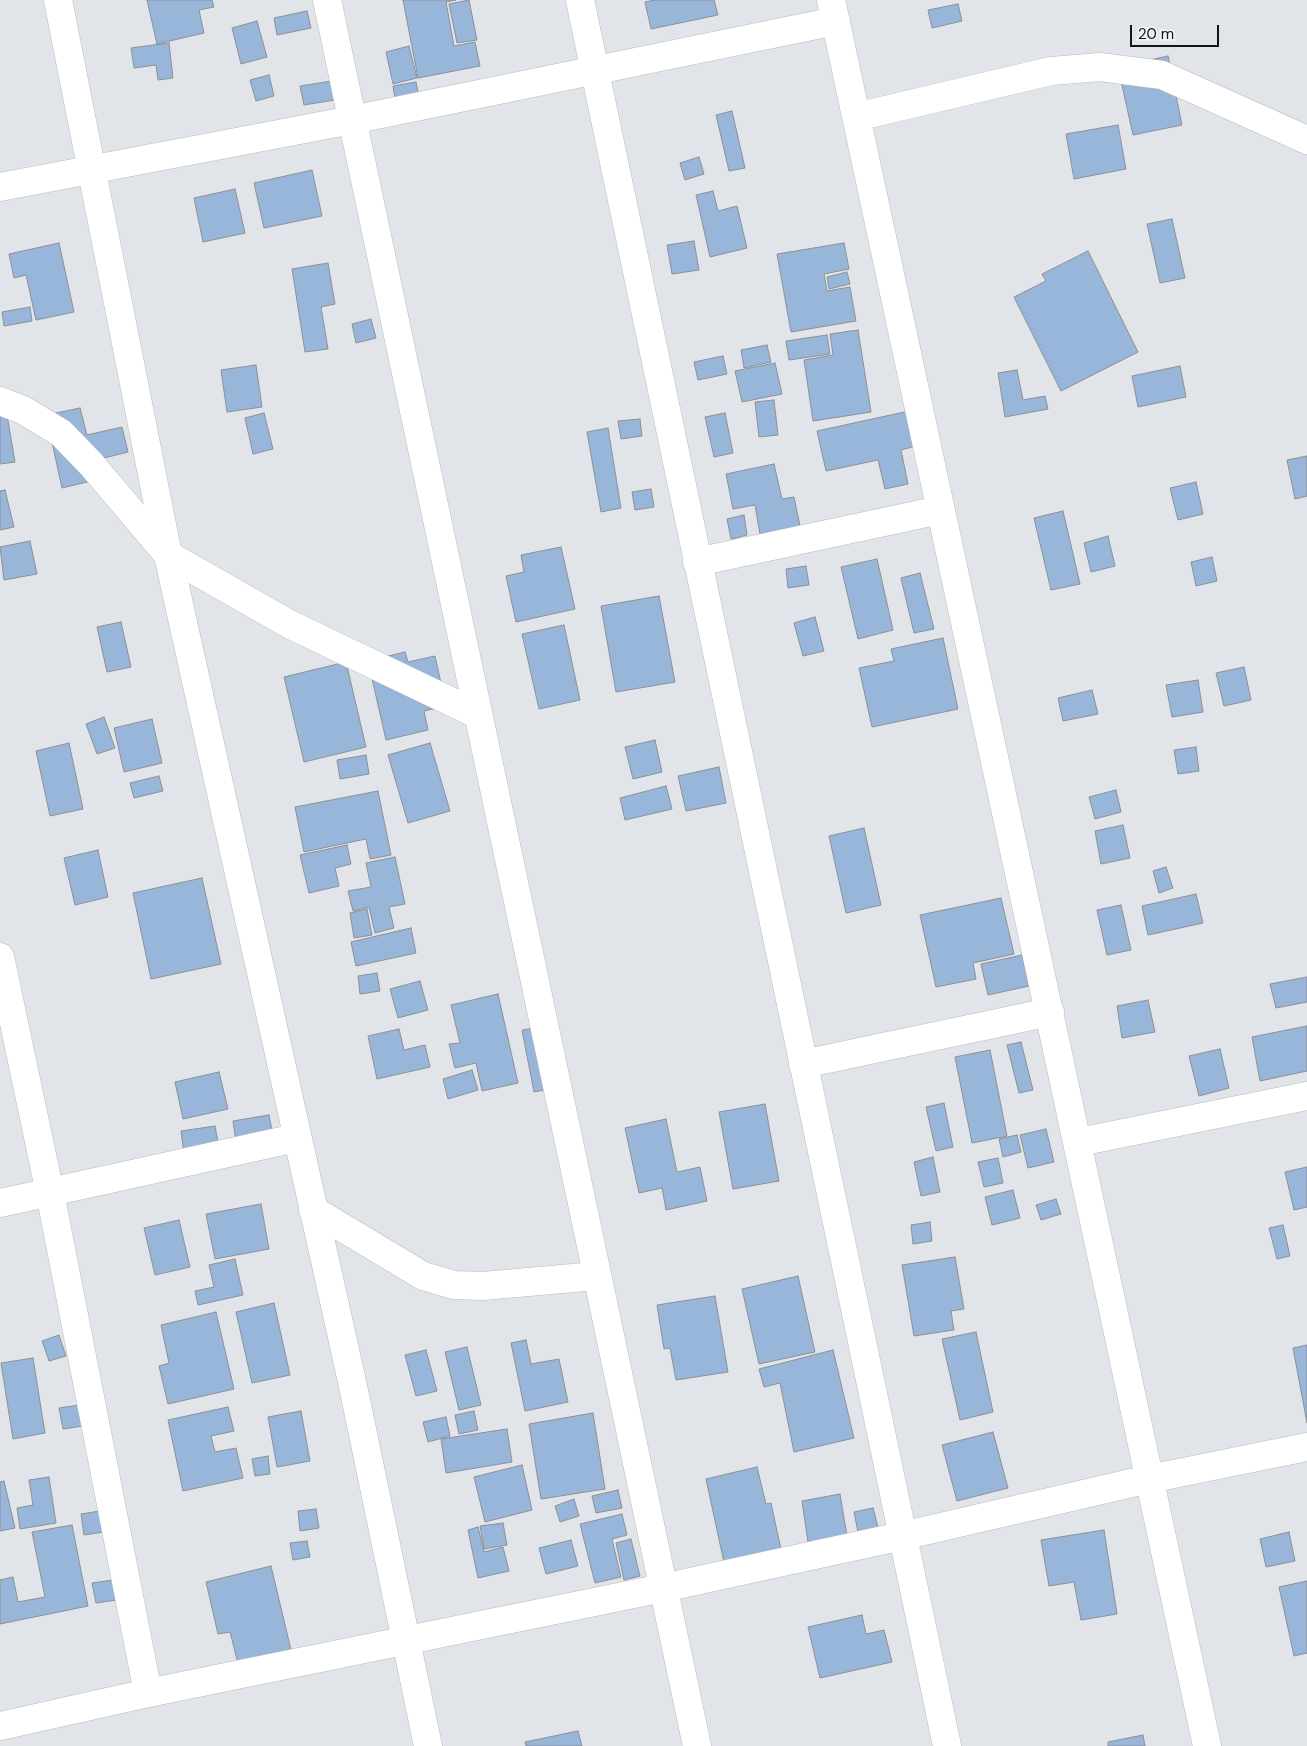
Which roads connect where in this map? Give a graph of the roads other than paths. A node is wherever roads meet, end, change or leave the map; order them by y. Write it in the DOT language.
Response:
graph roads {
  1 [pos="58,0"];
  2 [pos="327,0"];
  3 [pos="580,0"];
  4 [pos="833,10"];
  5 [pos="595,72"];
  6 [pos="856,117"];
  7 [pos="352,120"];
  8 [pos="1307,140"];
  9 [pos="91,170"];
  10 [pos="0,187"];
  11 [pos="0,401"];
  12 [pos="940,510"];
  13 [pos="168,555"];
  14 [pos="698,562"];
  15 [pos="477,714"];
  16 [pos="0,957"];
  17 [pos="1050,1012"];
  18 [pos="803,1064"];
  19 [pos="1307,1096"];
  20 [pos="296,1138"];
  21 [pos="1079,1142"];
  22 [pos="50,1193"];
  23 [pos="0,1203"];
  24 [pos="313,1210"];
  25 [pos="596,1276"];
  26 [pos="1307,1447"];
  27 [pos="1149,1479"];
  28 [pos="902,1536"];
  29 [pos="663,1588"];
  30 [pos="405,1642"];
  31 [pos="148,1693"];
  32 [pos="0,1726"];
  33 [pos="428,1746"];
  34 [pos="697,1746"];
  35 [pos="948,1746"];
  36 [pos="1207,1746"];
  1 -- 9 [label="street"];
  2 -- 7 [label="street"];
  3 -- 5 [label="street"];
  4 -- 5 [label="street"];
  4 -- 6 [label="street"];
  5 -- 7 [label="street"];
  5 -- 14 [label="street"];
  6 -- 8 [label="street"];
  6 -- 12 [label="street"];
  7 -- 9 [label="street"];
  7 -- 15 [label="street"];
  9 -- 10 [label="street"];
  9 -- 13 [label="street"];
  11 -- 13 [label="street"];
  12 -- 14 [label="street"];
  12 -- 17 [label="street"];
  13 -- 15 [label="street"];
  13 -- 20 [label="street"];
  14 -- 18 [label="street"];
  15 -- 25 [label="street"];
  16 -- 22 [label="street"];
  17 -- 18 [label="street"];
  17 -- 21 [label="street"];
  18 -- 28 [label="street"];
  19 -- 21 [label="street"];
  20 -- 22 [label="street"];
  20 -- 24 [label="street"];
  21 -- 27 [label="street"];
  22 -- 23 [label="street"];
  22 -- 31 [label="street"];
  24 -- 25 [label="street"];
  24 -- 30 [label="street"];
  25 -- 29 [label="street"];
  26 -- 27 [label="street"];
  27 -- 28 [label="street"];
  27 -- 36 [label="street"];
  28 -- 29 [label="street"];
  28 -- 35 [label="street"];
  29 -- 30 [label="street"];
  29 -- 34 [label="street"];
  30 -- 31 [label="street"];
  30 -- 33 [label="street"];
  31 -- 32 [label="street"];
}
